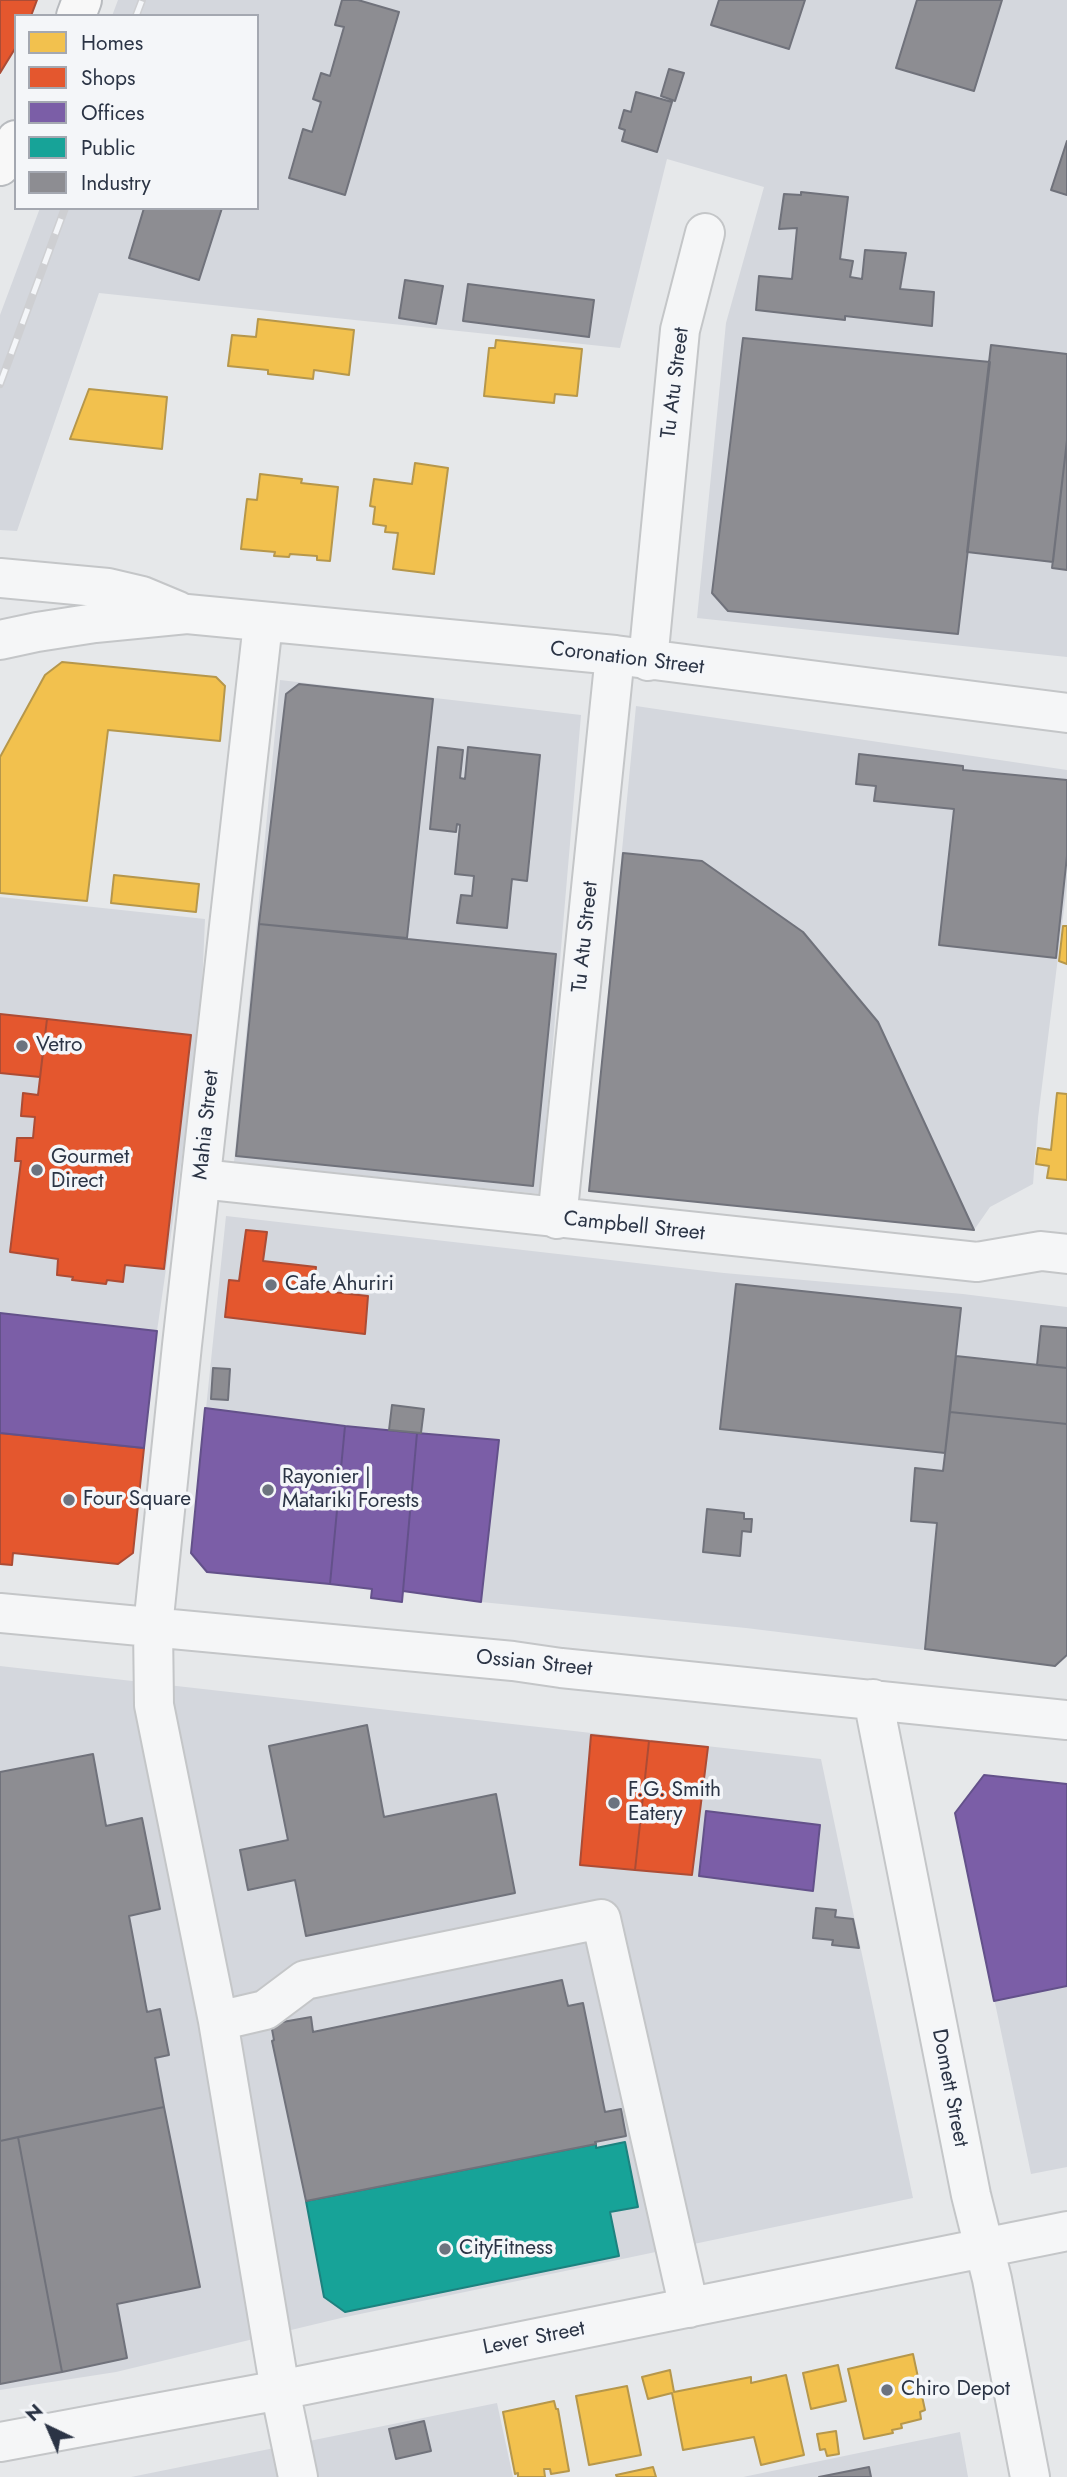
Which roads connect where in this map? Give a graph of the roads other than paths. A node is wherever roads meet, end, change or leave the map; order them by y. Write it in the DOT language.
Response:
graph roads {
  1 [pos="14,142"];
  2 [pos="0,166"];
  3 [pos="705,233"];
  4 [pos="0,578"];
  5 [pos="187,614"];
  6 [pos="263,622"];
  7 [pos="0,640"];
  8 [pos="631,658"];
  9 [pos="1067,713"];
  10 [pos="201,1180"];
  11 [pos="557,1219"];
  12 [pos="1067,1254"];
  13 [pos="0,1613"];
  14 [pos="153,1627"];
  15 [pos="873,1699"];
  16 [pos="1067,1720"];
  17 [pos="218,2021"];
  18 [pos="1067,2231"];
  19 [pos="985,2247"];
  20 [pos="689,2308"];
  21 [pos="280,2390"];
  22 [pos="0,2442"];
  23 [pos="298,2477"];
  24 [pos="1030,2477"];
  1 -- 2 [label="highway"];
  3 -- 8 [label="street, Tu Atu Street"];
  4 -- 5 [label="street, Coronation Street"];
  5 -- 6 [label="street, Coronation Street"];
  5 -- 7 [label="street, Coronation Street"];
  6 -- 8 [label="street, Coronation Street"];
  6 -- 10 [label="street, Mahia Street"];
  8 -- 9 [label="street, Coronation Street"];
  8 -- 11 [label="street, Tu Atu Street"];
  10 -- 11 [label="street, Campbell Street"];
  10 -- 14 [label="street, Mahia Street"];
  11 -- 12 [label="street, Campbell Street"];
  13 -- 14 [label="street, Ossian Street"];
  14 -- 15 [label="street, Ossian Street"];
  14 -- 17 [label="street, Mahia Street"];
  15 -- 16 [label="street, Ossian Street"];
  15 -- 19 [label="street, Domett Street"];
  17 -- 20 [label="street"];
  17 -- 21 [label="street, Mahia Street"];
  18 -- 19 [label="street, Lever Street"];
  19 -- 20 [label="street, Lever Street"];
  19 -- 24 [label="street, Domett Street"];
  20 -- 21 [label="street, Lever Street"];
  21 -- 22 [label="street, Lever Street"];
  21 -- 23 [label="street, Mahia Street"];
}
